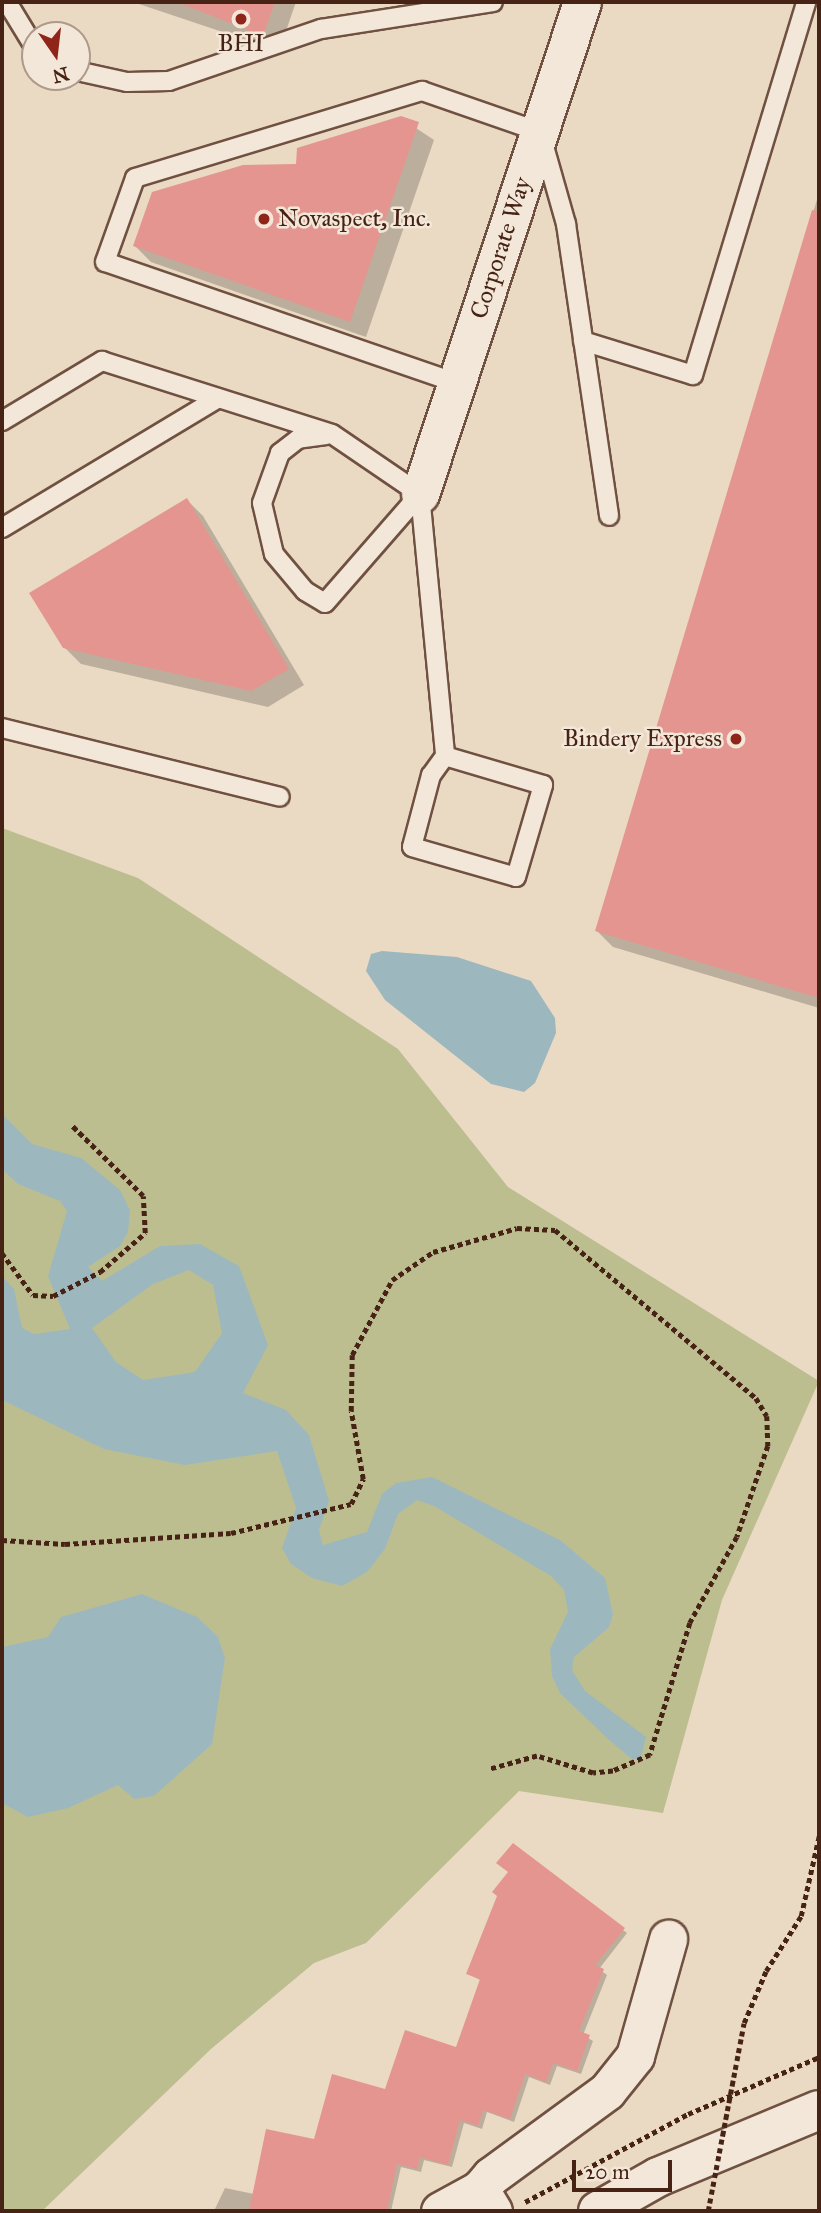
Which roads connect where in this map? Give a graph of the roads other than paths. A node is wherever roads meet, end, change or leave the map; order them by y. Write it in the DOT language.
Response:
graph roads {
  1 [pos="7,2"];
  2 [pos="493,2"];
  3 [pos="582,2"];
  4 [pos="806,2"];
  5 [pos="21,25"];
  6 [pos="91,74"];
  7 [pos="540,132"];
  8 [pos="583,341"];
  9 [pos="457,383"];
  10 [pos="218,398"];
  11 [pos="2,421"];
  12 [pos="332,434"];
  13 [pos="420,494"];
  14 [pos="610,516"];
  15 [pos="2,528"];
  16 [pos="2,728"];
  17 [pos="445,756"];
  18 [pos="281,797"];
  19 [pos="668,1939"];
  20 [pos="819,2110"];
  21 [pos="498,2202"];
  22 [pos="440,2211"];
  23 [pos="598,2211"];
  1 -- 5 [label="lane"];
  2 -- 6 [label="lane"];
  3 -- 7 [label="street, Corporate Way"];
  4 -- 8 [label="lane"];
  7 -- 8 [label="lane"];
  7 -- 9 [label="street, Corporate Way"];
  7 -- 9 [label="lane"];
  8 -- 14 [label="lane"];
  9 -- 13 [label="street, Corporate Way"];
  10 -- 11 [label="lane"];
  10 -- 12 [label="lane"];
  10 -- 15 [label="lane"];
  12 -- 13 [label="lane"];
  12 -- 13 [label="lane"];
  13 -- 17 [label="lane"];
  16 -- 18 [label="lane"];
  17 -- 17 [label="lane"];
  19 -- 21 [label="street"];
  20 -- 23 [label="main road"];
  21 -- 22 [label="street"];
}
